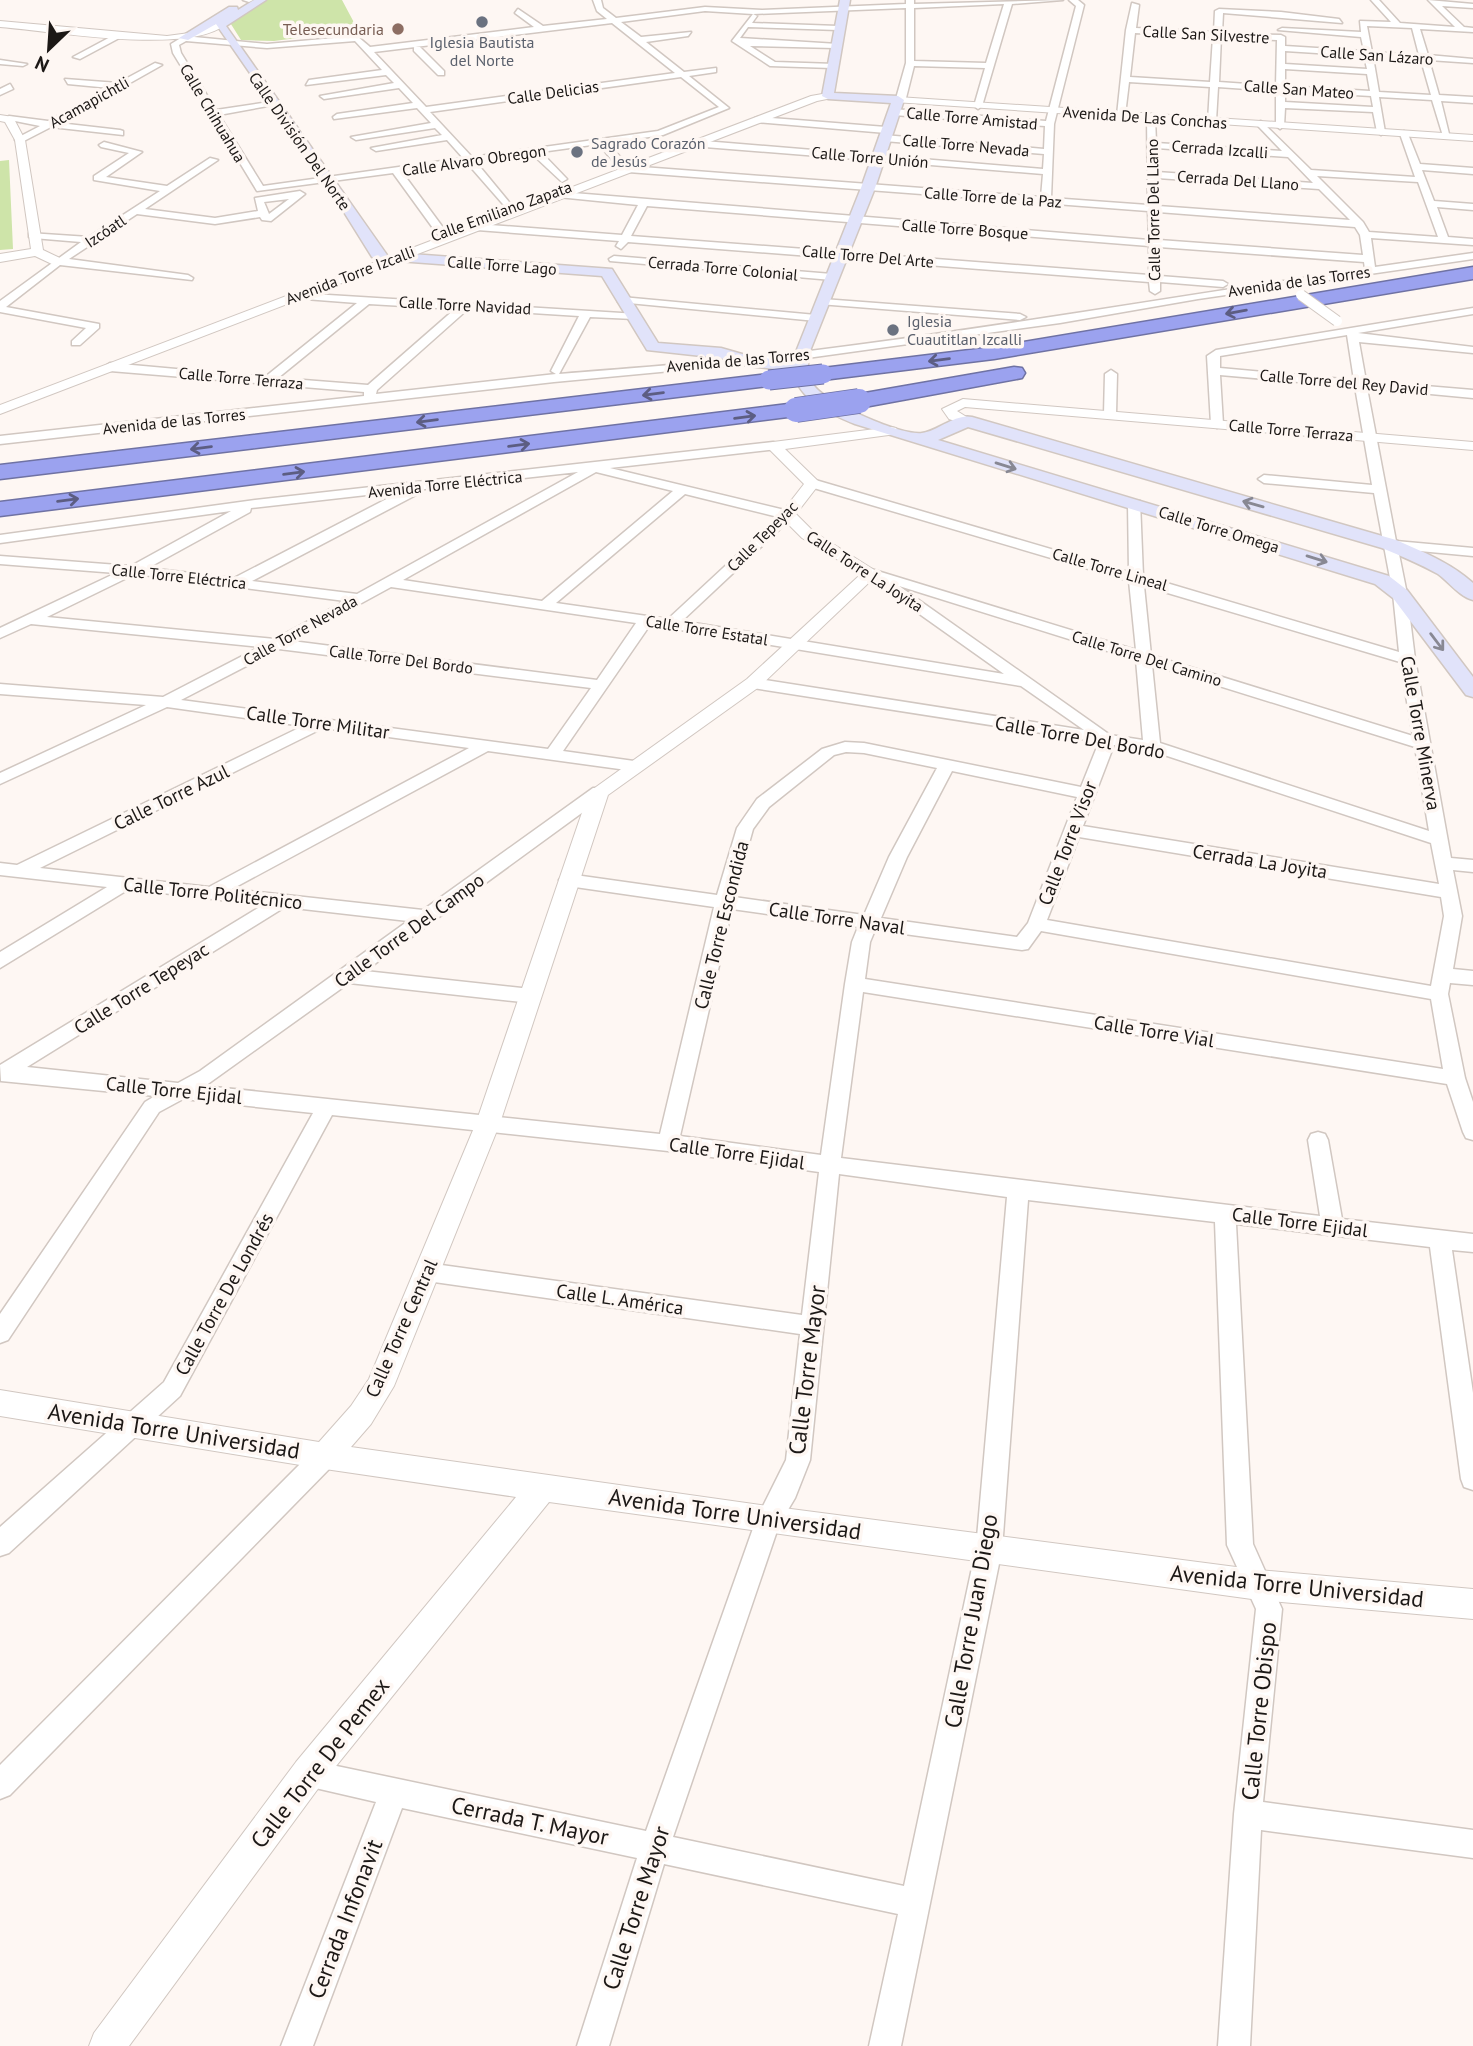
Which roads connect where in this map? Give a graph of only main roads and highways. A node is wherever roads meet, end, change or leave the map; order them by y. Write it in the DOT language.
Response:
graph roads {
  1 [pos="248,0"];
  2 [pos="261,0"];
  3 [pos="843,5"];
  4 [pos="184,38"];
  5 [pos="896,106"];
  6 [pos="380,255"];
  7 [pos="398,257"];
  8 [pos="1473,273"];
  9 [pos="1473,286"];
  10 [pos="799,361"];
  11 [pos="1070,361"];
  12 [pos="1033,369"];
  13 [pos="1019,436"];
  14 [pos="917,439"];
  15 [pos="974,456"];
  16 [pos="0,472"];
  17 [pos="0,509"];
  18 [pos="1473,594"];
  19 [pos="1473,691"];
  1 -- 4 [label="main road"];
  2 -- 6 [label="main road, Calle División Del Norte"];
  3 -- 5 [label="main road, Avenida De Las Conchas"];
  5 -- 10 [label="main road, Calle Torre Nevada"];
  7 -- 10 [label="main road, Calle Torre Lago"];
  8 -- 16 [label="highway, one-way, bridge"];
  9 -- 11 [label="highway"];
  10 -- 14 [label="main road, Calle Torre Omega"];
  17 -- 12 [label="highway, one-way, bridge"];
  13 -- 14 [label="main road, Calle Torre Omega"];
  13 -- 15 [label="main road"];
  18 -- 13 [label="main road, Calle Torre Omega, one-way"];
  14 -- 15 [label="main road, Calle Torre Omega"];
  15 -- 19 [label="main road, Calle Torre Omega, one-way"];
}
